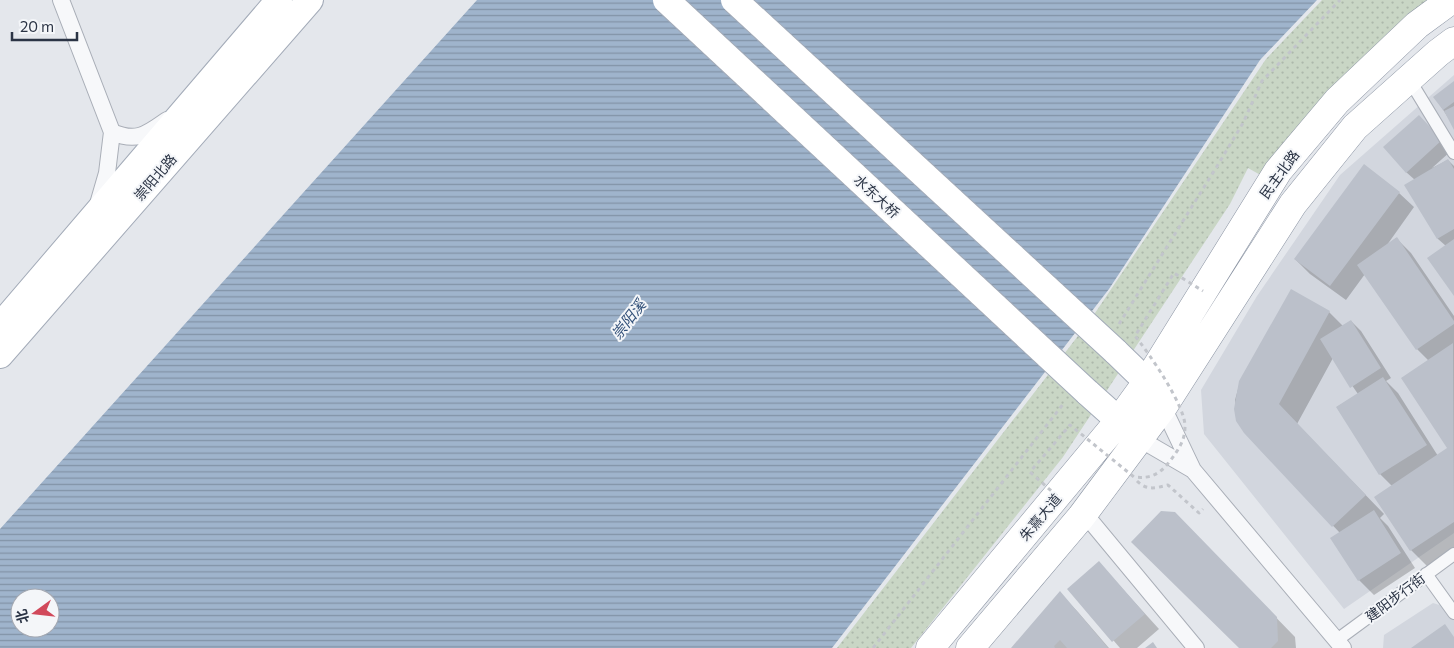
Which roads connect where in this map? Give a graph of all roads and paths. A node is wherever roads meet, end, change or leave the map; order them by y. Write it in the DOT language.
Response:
graph roads {
  1 [pos="61,0"];
  2 [pos="279,0"];
  3 [pos="310,0"];
  4 [pos="666,0"];
  5 [pos="734,0"];
  6 [pos="1450,0"];
  7 [pos="1454,41"];
  8 [pos="1409,79"];
  9 [pos="195,100"];
  10 [pos="112,132"];
  11 [pos="1454,153"];
  12 [pos="94,218"];
  13 [pos="1203,291"];
  14 [pos="0,326"];
  15 [pos="0,355"];
  16 [pos="1147,382"];
  17 [pos="1163,406"];
  18 [pos="1128,430"];
  19 [pos="1193,470"];
  20 [pos="1134,477"];
  21 [pos="1057,496"];
  22 [pos="1187,501"];
  23 [pos="1084,513"];
  24 [pos="1454,554"];
  25 [pos="1426,574"];
  26 [pos="1454,613"];
  27 [pos="1335,645"];
  28 [pos="930,648"];
  29 [pos="970,648"];
  30 [pos="1196,648"];
  1 -- 10 [label="street"];
  2 -- 9 [label="main road, 崇阳北路"];
  3 -- 15 [label="main road, 崇阳北路"];
  4 -- 18 [label="main road, 水东大桥, bridge"];
  5 -- 16 [label="main road, bridge"];
  6 -- 13 [label="highway, 民主北路"];
  7 -- 8 [label="highway, 民主北路"];
  8 -- 11 [label="street"];
  8 -- 17 [label="highway, 民主北路"];
  9 -- 10 [label="street"];
  9 -- 12 [label="main road, 崇阳北路"];
  10 -- 12 [label="street"];
  12 -- 14 [label="main road, 崇阳北路"];
  13 -- 16 [label="highway, 民主北路"];
  13 -- 20 [label="path, bridge"];
  16 -- 17 [label="main road"];
  16 -- 18 [label="highway, 朱熹大道"];
  17 -- 18 [label="highway, 朱熹大道"];
  17 -- 19 [label="street"];
  18 -- 19 [label="street"];
  18 -- 21 [label="highway, 朱熹大道"];
  18 -- 23 [label="highway, 朱熹大道"];
  19 -- 27 [label="street"];
  20 -- 21 [label="path, bridge"];
  20 -- 22 [label="path"];
  21 -- 28 [label="highway, 朱熹大道"];
  23 -- 29 [label="highway, 朱熹大道"];
  23 -- 30 [label="street"];
  24 -- 25 [label="street, 建阳步行街"];
  25 -- 26 [label="street"];
  25 -- 27 [label="street, 建阳步行街"];
}
